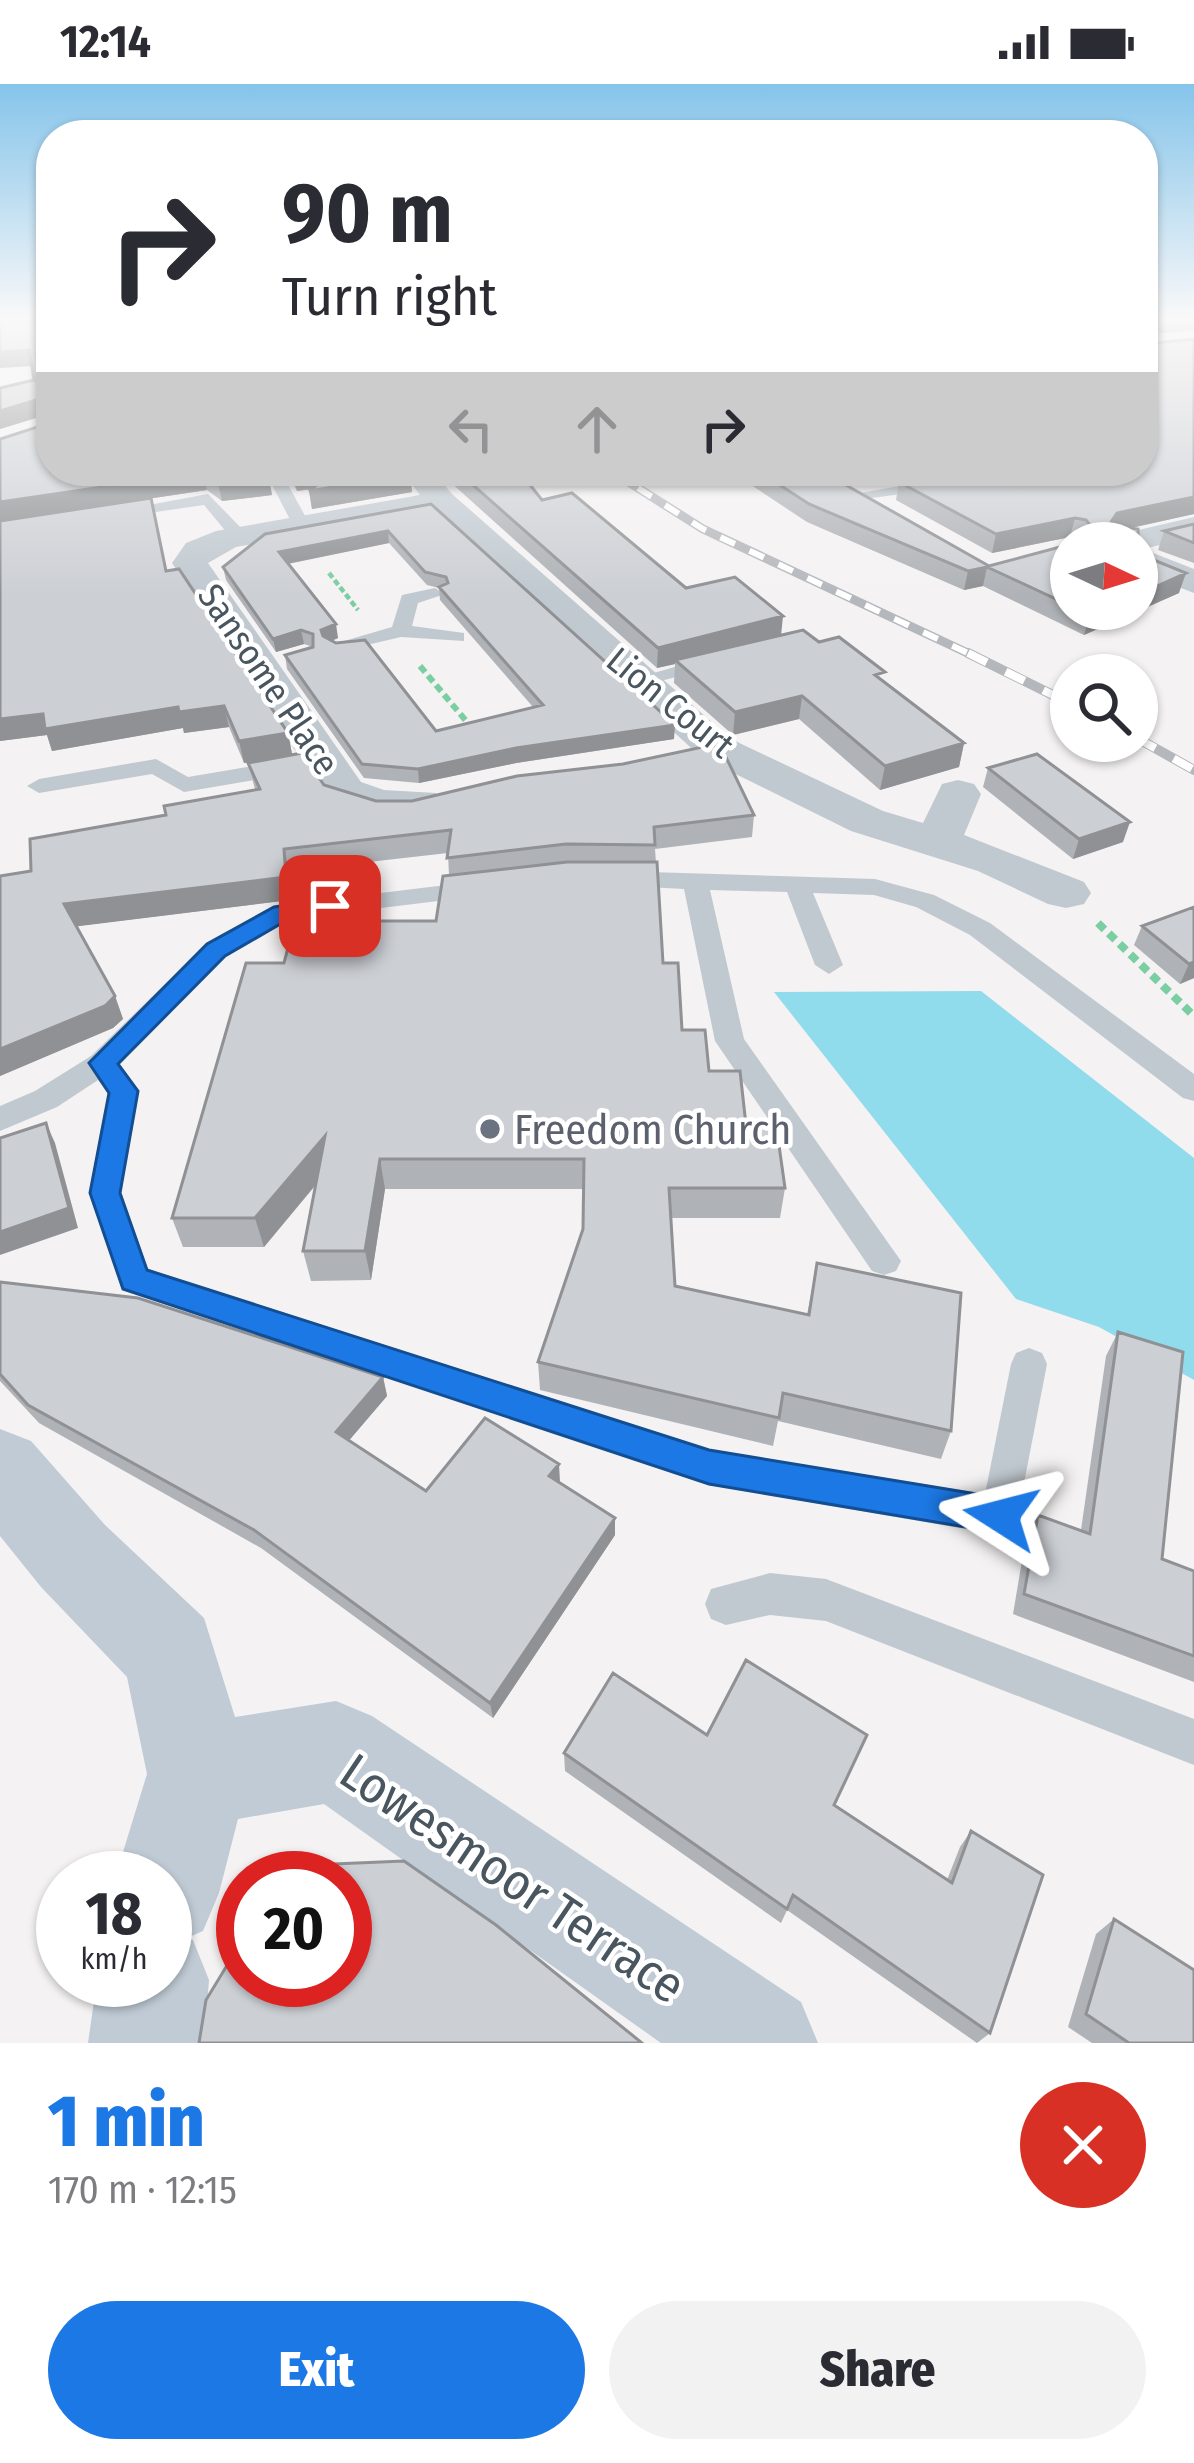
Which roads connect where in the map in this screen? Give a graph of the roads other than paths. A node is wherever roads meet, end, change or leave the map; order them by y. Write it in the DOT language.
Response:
graph roads {
  1 [pos="280,486"];
  2 [pos="429,486"];
  3 [pos="896,486"];
  4 [pos="846,490"];
  5 [pos="92,517"];
  6 [pos="909,524"];
  7 [pos="301,525"];
  8 [pos="1194,527"];
  9 [pos="1158,535"];
  10 [pos="239,536"];
  11 [pos="1158,567"];
  12 [pos="1194,583"];
  13 [pos="435,594"];
  14 [pos="397,632"];
  15 [pos="457,637"];
  16 [pos="337,646"];
  17 [pos="733,658"];
  18 [pos="641,680"];
  19 [pos="716,748"];
  20 [pos="669,758"];
  21 [pos="325,760"];
  22 [pos="39,786"];
  23 [pos="456,794"];
  24 [pos="958,794"];
  25 [pos="938,842"];
  26 [pos="588,879"];
  27 [pos="695,879"];
  28 [pos="796,883"];
  29 [pos="496,887"];
  30 [pos="1066,893"];
  31 [pos="829,965"];
  32 [pos="103,1063"];
  33 [pos="1194,1090"];
  34 [pos="0,1119"];
  35 [pos="884,1261"];
  36 [pos="1029,1364"];
  37 [pos="0,1469"];
  38 [pos="726,1604"];
  39 [pos="1194,1742"];
  40 [pos="198,1774"];
  41 [pos="177,1851"];
  42 [pos="150,2007"];
  43 [pos="146,2043"];
  44 [pos="760,2043"];
  1 -- 7 [label="lane"];
  2 -- 7 [label="street, Sansome Place"];
  2 -- 18 [label="street, Lion Court"];
  3 -- 4 [label="lane"];
  4 -- 6 [label="street"];
  5 -- 10 [label="lane"];
  7 -- 10 [label="street, Sansome Place"];
  8 -- 9 [label="street"];
  10 -- 21 [label="street, Sansome Place"];
  11 -- 12 [label="street"];
  13 -- 14 [label="lane"];
  14 -- 15 [label="lane"];
  14 -- 16 [label="lane"];
  17 -- 18 [label="lane"];
  18 -- 19 [label="street, Lion Court"];
  19 -- 20 [label="street"];
  19 -- 25 [label="street, Lion Court"];
  21 -- 22 [label="lane"];
  21 -- 23 [label="street, Sansome Place"];
  24 -- 25 [label="street"];
  25 -- 30 [label="street, Lion Court"];
  26 -- 27 [label="lane"];
  27 -- 28 [label="lane"];
  27 -- 35 [label="lane"];
  28 -- 31 [label="lane"];
  28 -- 33 [label="lane"];
  29 -- 32 [label="lane"];
  32 -- 34 [label="lane"];
  32 -- 36 [label="lane"];
  37 -- 40 [label="main road"];
  38 -- 39 [label="lane"];
  40 -- 41 [label="main road"];
  40 -- 44 [label="main road, Lowesmoor Terrace"];
  42 -- 43 [label="main road"];
}
